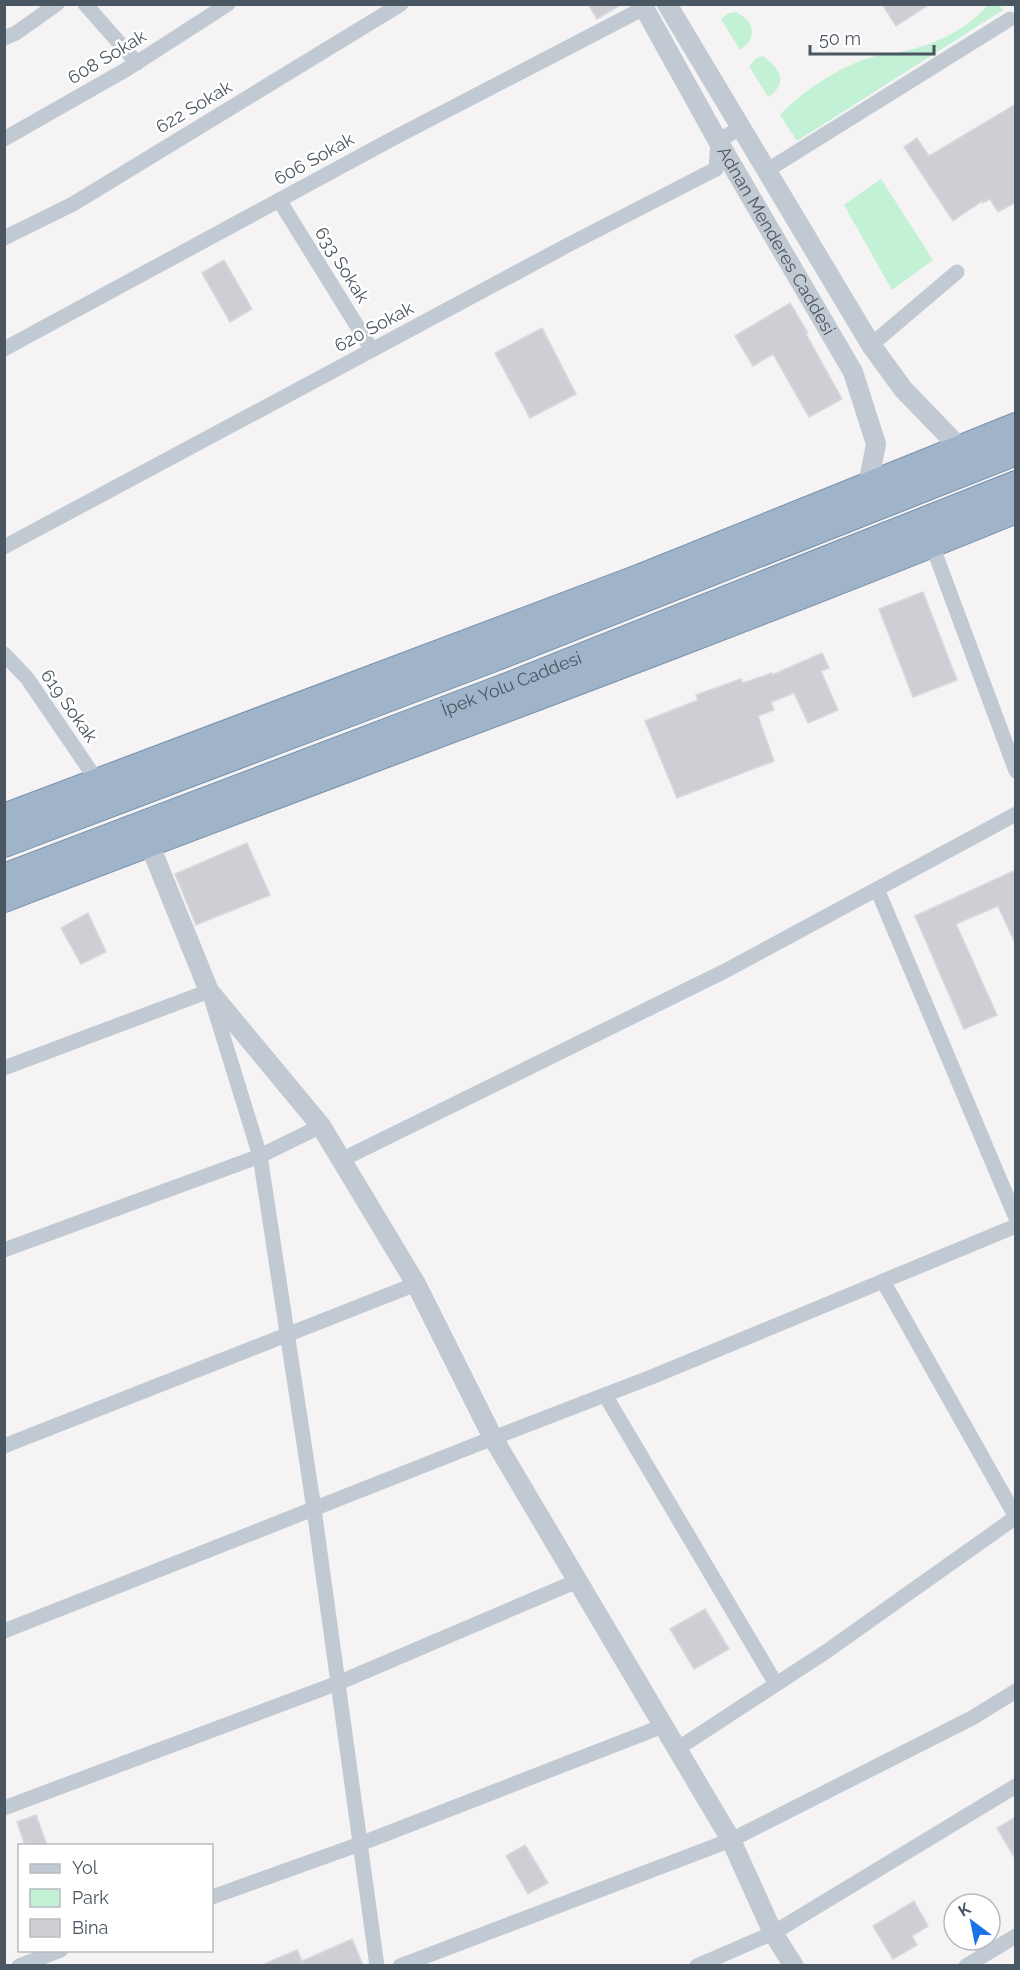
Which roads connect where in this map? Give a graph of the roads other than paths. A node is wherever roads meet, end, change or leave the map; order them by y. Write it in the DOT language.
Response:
graph roads {
  1 [pos="57,4"];
  2 [pos="85,4"];
  3 [pos="228,4"];
  4 [pos="401,4"];
  5 [pos="667,4"];
  6 [pos="643,6"];
  7 [pos="1010,19"];
  8 [pos="4,38"];
  9 [pos="137,63"];
  10 [pos="740,128"];
  11 [pos="4,139"];
  12 [pos="718,141"];
  13 [pos="766,171"];
  14 [pos="279,200"];
  15 [pos="4,238"];
  16 [pos="957,272"];
  17 [pos="871,345"];
  18 [pos="4,349"];
  19 [pos="372,350"];
  20 [pos="1016,426"];
  21 [pos="960,448"];
  22 [pos="1016,452"];
  23 [pos="1016,484"];
  24 [pos="868,485"];
  25 [pos="1016,510"];
  26 [pos="932,545"];
  27 [pos="4,547"];
  28 [pos="4,654"];
  29 [pos="1016,771"];
  30 [pos="98,782"];
  31 [pos="1016,814"];
  32 [pos="4,817"];
  33 [pos="149,843"];
  34 [pos="4,844"];
  35 [pos="4,877"];
  36 [pos="877,889"];
  37 [pos="4,899"];
  38 [pos="209,991"];
  39 [pos="4,1068"];
  40 [pos="321,1126"];
  41 [pos="260,1156"];
  42 [pos="341,1160"];
  43 [pos="1016,1218"];
  44 [pos="1016,1226"];
  45 [pos="4,1250"];
  46 [pos="883,1281"];
  47 [pos="416,1284"];
  48 [pos="287,1335"];
  49 [pos="605,1395"];
  50 [pos="493,1438"];
  51 [pos="4,1446"];
  52 [pos="314,1509"];
  53 [pos="577,1581"];
  54 [pos="4,1631"];
  55 [pos="338,1683"];
  56 [pos="776,1684"];
  57 [pos="1016,1691"];
  58 [pos="663,1726"];
  59 [pos="677,1749"];
  60 [pos="1016,1786"];
  61 [pos="4,1808"];
  62 [pos="731,1840"];
  63 [pos="360,1844"];
  64 [pos="213,1897"];
  65 [pos="773,1933"];
  66 [pos="1016,1936"];
  67 [pos="56,1952"];
  68 [pos="19,1965"];
  69 [pos="377,1965"];
  70 [pos="400,1965"];
  71 [pos="697,1965"];
  72 [pos="794,1965"];
  73 [pos="966,1965"];
  1 -- 8 [label="street"];
  2 -- 9 [label="street"];
  3 -- 9 [label="street, 608 Sokak"];
  4 -- 15 [label="street, 622 Sokak"];
  5 -- 10 [label="street, Adnan Menderes Caddesi"];
  6 -- 12 [label="street, Adnan Menderes Caddesi"];
  6 -- 14 [label="street, 606 Sokak"];
  7 -- 13 [label="street"];
  9 -- 11 [label="street, 608 Sokak"];
  10 -- 12 [label="street"];
  10 -- 13 [label="street, Adnan Menderes Caddesi"];
  12 -- 19 [label="street, 620 Sokak"];
  12 -- 24 [label="street, Adnan Menderes Caddesi"];
  13 -- 17 [label="street, Adnan Menderes Caddesi"];
  14 -- 18 [label="street, 606 Sokak"];
  14 -- 19 [label="street, 633 Sokak"];
  16 -- 17 [label="street"];
  17 -- 21 [label="street, Adnan Menderes Caddesi"];
  19 -- 27 [label="street, 620 Sokak"];
  20 -- 21 [label="highway"];
  21 -- 24 [label="highway"];
  22 -- 34 [label="highway, İpek Yolu Caddesi"];
  23 -- 35 [label="highway, İpek Yolu Caddesi"];
  24 -- 30 [label="highway"];
  25 -- 26 [label="highway"];
  26 -- 29 [label="street"];
  26 -- 33 [label="highway"];
  28 -- 30 [label="street, 619 Sokak"];
  30 -- 32 [label="highway"];
  31 -- 36 [label="street"];
  33 -- 37 [label="highway"];
  33 -- 38 [label="street"];
  36 -- 42 [label="street"];
  36 -- 43 [label="street"];
  38 -- 39 [label="street"];
  38 -- 40 [label="street"];
  38 -- 41 [label="street"];
  40 -- 41 [label="street"];
  40 -- 42 [label="street"];
  41 -- 45 [label="street"];
  41 -- 48 [label="street"];
  42 -- 47 [label="street"];
  44 -- 46 [label="street"];
  46 -- 49 [label="street"];
  46 -- 56 [label="street"];
  47 -- 48 [label="street"];
  47 -- 50 [label="street"];
  48 -- 51 [label="street"];
  48 -- 52 [label="street"];
  49 -- 50 [label="street"];
  49 -- 56 [label="street"];
  50 -- 52 [label="street"];
  50 -- 53 [label="street"];
  52 -- 54 [label="street"];
  52 -- 55 [label="street"];
  53 -- 55 [label="street"];
  53 -- 58 [label="street"];
  55 -- 61 [label="street"];
  55 -- 63 [label="street"];
  56 -- 59 [label="street"];
  57 -- 62 [label="street"];
  58 -- 59 [label="street"];
  58 -- 63 [label="street"];
  59 -- 62 [label="street"];
  60 -- 65 [label="street"];
  62 -- 65 [label="street"];
  62 -- 70 [label="street"];
  63 -- 64 [label="street"];
  63 -- 69 [label="street"];
  65 -- 71 [label="street"];
  65 -- 72 [label="street"];
  66 -- 73 [label="street"];
  67 -- 68 [label="street"];
}
